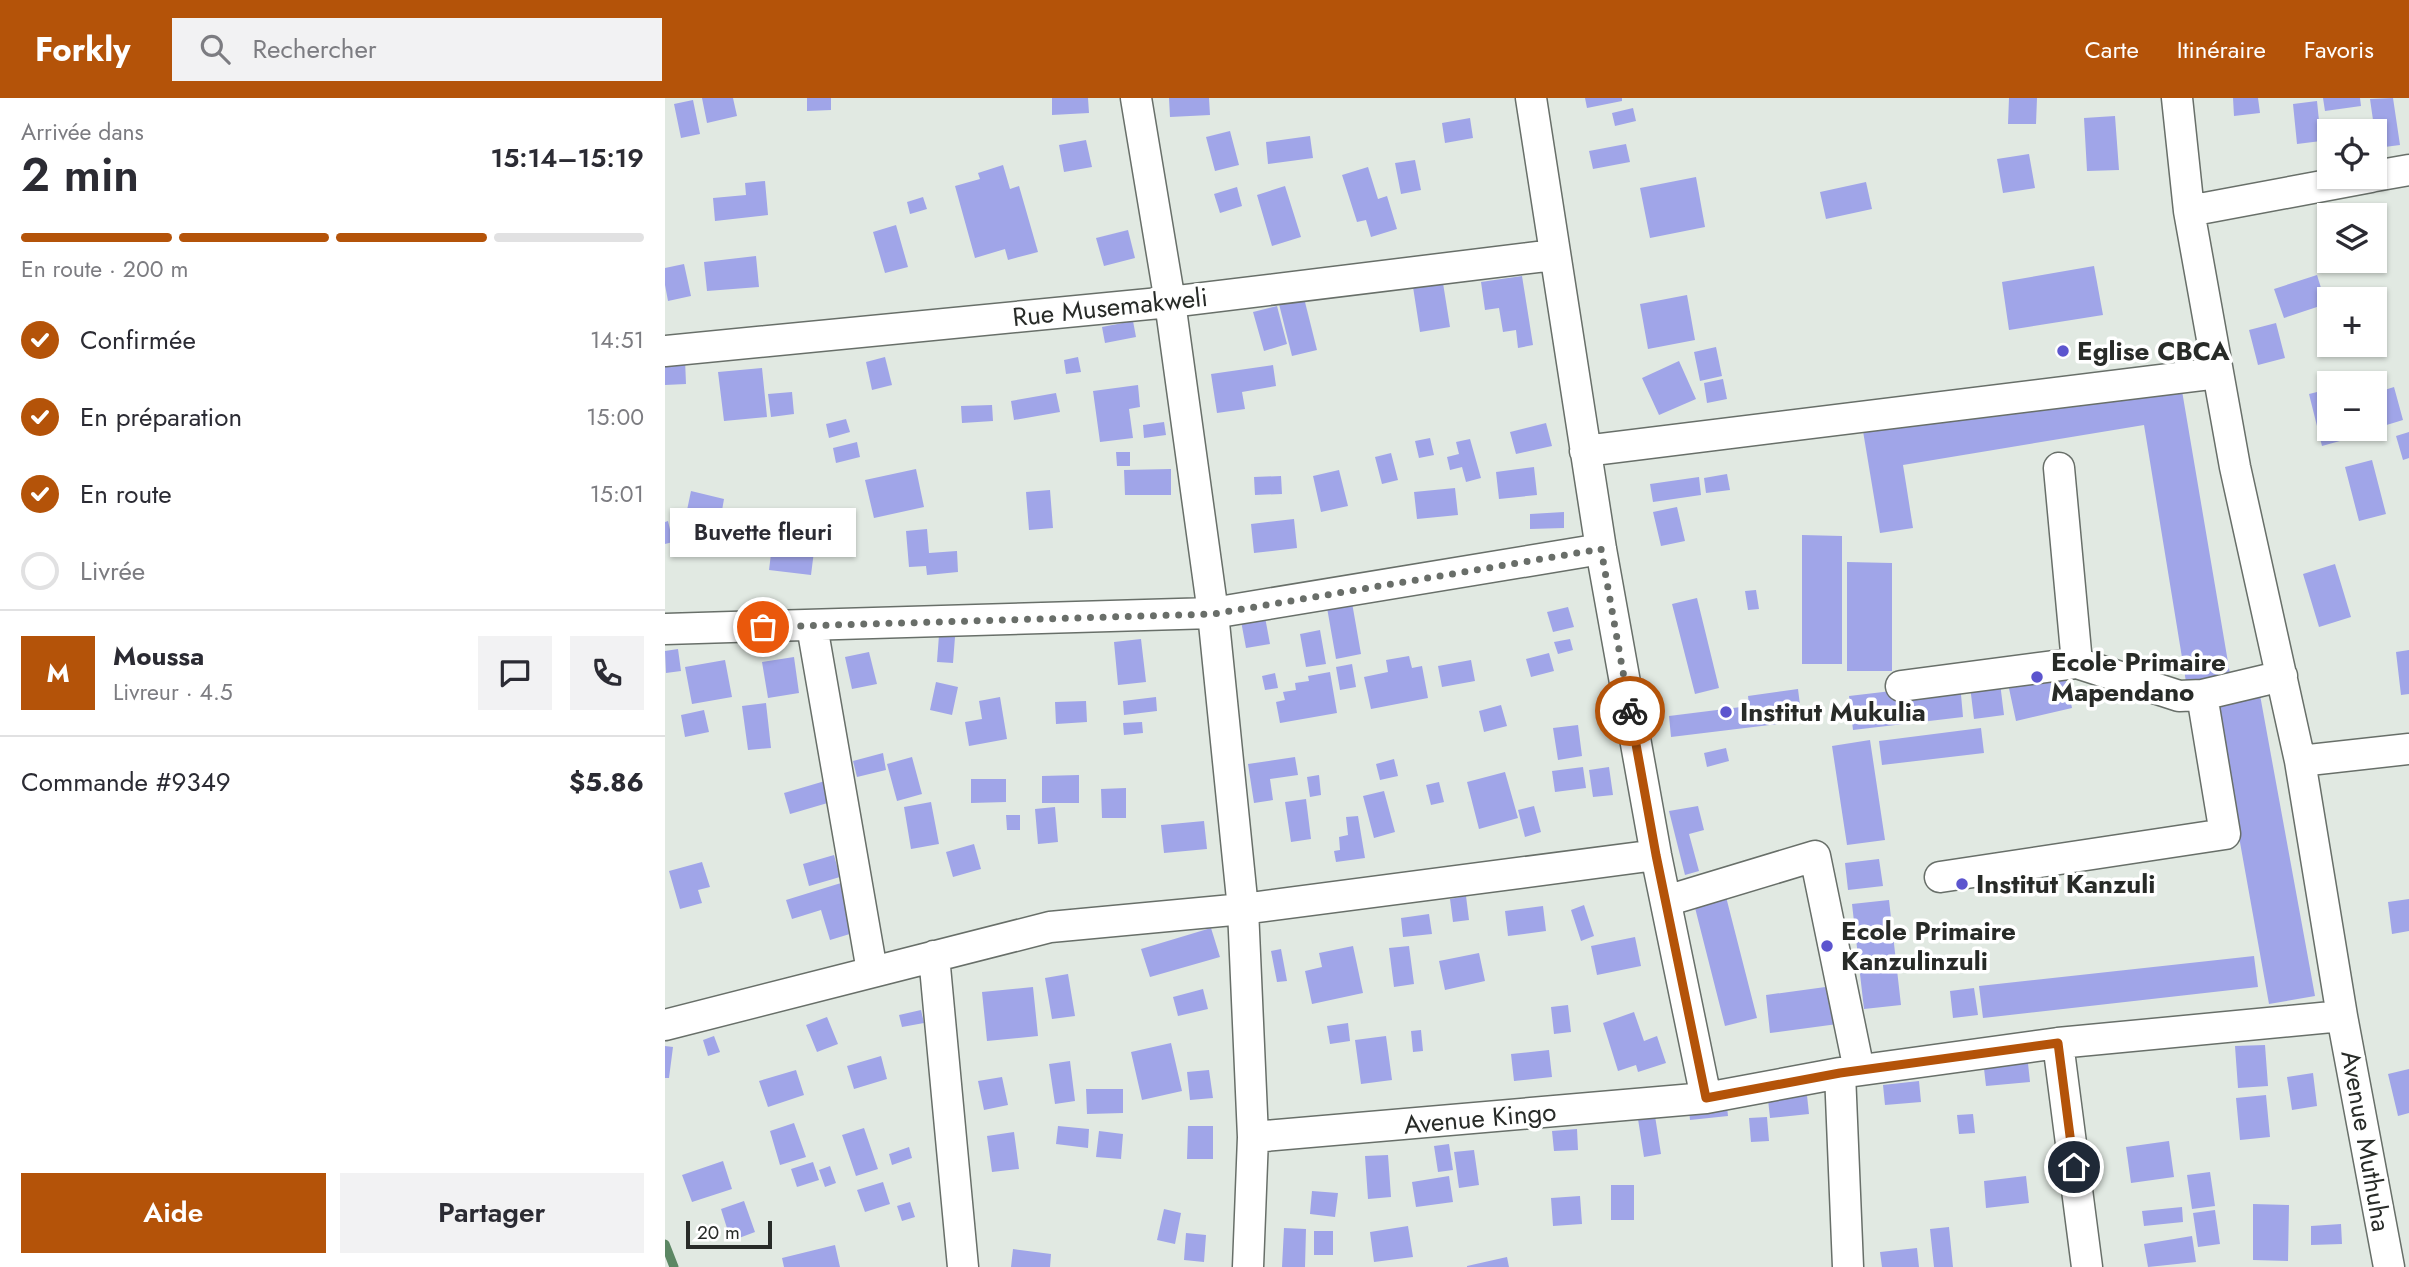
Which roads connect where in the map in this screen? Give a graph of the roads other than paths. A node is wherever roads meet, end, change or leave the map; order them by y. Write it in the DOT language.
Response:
graph roads {
  1 [pos="1136,98"];
  2 [pos="1531,98"];
  3 [pos="2177,98"];
  4 [pos="2409,170"];
  5 [pos="2387,174"];
  6 [pos="2317,187"];
  7 [pos="2189,211"];
  8 [pos="1554,255"];
  9 [pos="1170,302"];
  10 [pos="665,351"];
  11 [pos="2218,373"];
  12 [pos="1585,451"];
  13 [pos="2059,468"];
  14 [pos="1601,549"];
  15 [pos="1213,614"];
  16 [pos="812,626"];
  17 [pos="665,629"];
  18 [pos="2077,663"];
  19 [pos="2282,676"];
  20 [pos="1901,686"];
  21 [pos="2202,695"];
  22 [pos="2409,749"];
  23 [pos="2300,761"];
  24 [pos="1656,855"];
  25 [pos="1940,877"];
  26 [pos="1666,901"];
  27 [pos="1243,909"];
  28 [pos="934,956"];
  29 [pos="872,971"];
  30 [pos="2343,1016"];
  31 [pos="665,1025"];
  32 [pos="2058,1043"];
  33 [pos="1849,1072"];
  34 [pos="1706,1098"];
  35 [pos="1254,1137"];
  36 [pos="963,1267"];
  37 [pos="1248,1267"];
  38 [pos="1848,1267"];
  39 [pos="2087,1267"];
  40 [pos="2389,1267"];
  1 -- 9 [label="street"];
  2 -- 8 [label="street"];
  3 -- 7 [label="street, Avenue Muthuha"];
  4 -- 5 [label="street"];
  6 -- 7 [label="street"];
  7 -- 11 [label="street, Avenue Muthuha"];
  8 -- 9 [label="street, Rue Musemakweli"];
  8 -- 12 [label="street"];
  9 -- 10 [label="street, Rue Musemakweli"];
  9 -- 15 [label="street"];
  11 -- 12 [label="street"];
  11 -- 19 [label="street, Avenue Muthuha"];
  12 -- 14 [label="street"];
  13 -- 18 [label="street"];
  14 -- 15 [label="street"];
  14 -- 24 [label="street"];
  15 -- 16 [label="street"];
  15 -- 27 [label="street"];
  16 -- 17 [label="street"];
  16 -- 29 [label="street"];
  18 -- 20 [label="street"];
  18 -- 21 [label="street"];
  19 -- 21 [label="street"];
  19 -- 23 [label="street, Avenue Muthuha"];
  21 -- 25 [label="street"];
  22 -- 23 [label="street"];
  23 -- 30 [label="street, Avenue Muthuha"];
  24 -- 26 [label="street"];
  24 -- 27 [label="street"];
  26 -- 33 [label="street"];
  26 -- 34 [label="street"];
  27 -- 28 [label="street"];
  27 -- 35 [label="street"];
  28 -- 29 [label="street"];
  28 -- 36 [label="street"];
  29 -- 31 [label="street"];
  30 -- 32 [label="street, Avenue Kingo"];
  30 -- 40 [label="street, Avenue Muthuha"];
  32 -- 33 [label="street, Avenue Kingo"];
  32 -- 39 [label="street"];
  33 -- 34 [label="street, Avenue Kingo"];
  33 -- 38 [label="street"];
  34 -- 35 [label="street, Avenue Kingo"];
  35 -- 37 [label="street"];
}
